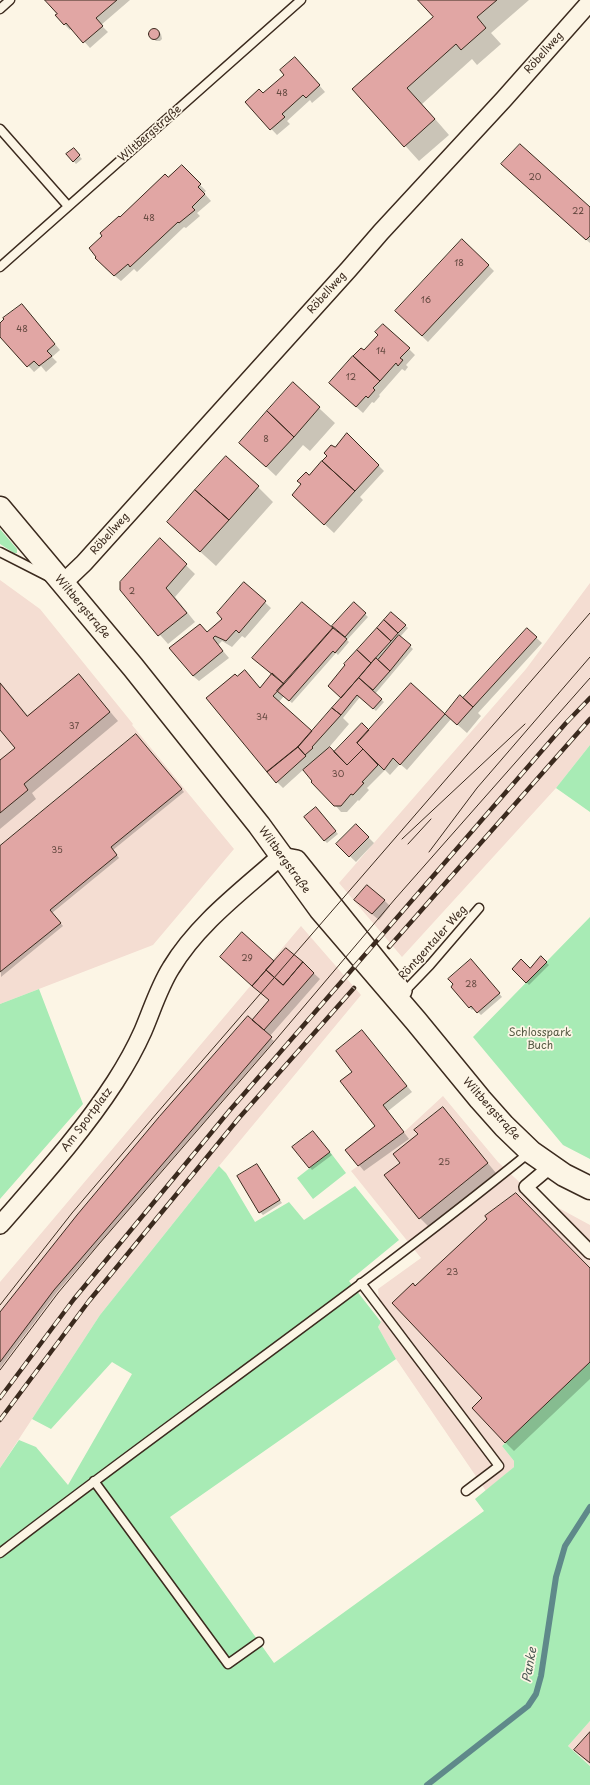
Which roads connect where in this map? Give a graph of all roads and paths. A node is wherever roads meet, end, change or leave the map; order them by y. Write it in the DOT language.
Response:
graph roads {
  1 [pos="10,0"];
  2 [pos="301,0"];
  3 [pos="590,2"];
  4 [pos="0,8"];
  5 [pos="0,129"];
  6 [pos="68,206"];
  7 [pos="0,267"];
  8 [pos="0,508"];
  9 [pos="0,552"];
  10 [pos="62,584"];
  11 [pos="281,856"];
  12 [pos="479,908"];
  13 [pos="404,992"];
  14 [pos="480,1099"];
  15 [pos="531,1152"];
  16 [pos="551,1166"];
  17 [pos="590,1188"];
  18 [pos="0,1225"];
  19 [pos="590,1252"];
  20 [pos="361,1283"];
  21 [pos="94,1481"];
  22 [pos="466,1491"];
  23 [pos="0,1553"];
  24 [pos="259,1642"];
  1 -- 4 [label="lane"];
  2 -- 6 [label="lane, Wiltbergstraße"];
  3 -- 10 [label="street, Röbellweg"];
  5 -- 6 [label="lane"];
  6 -- 7 [label="lane, Wiltbergstraße"];
  8 -- 10 [label="main road, Wiltbergstraße"];
  9 -- 10 [label="lane"];
  10 -- 11 [label="main road, Wiltbergstraße"];
  11 -- 13 [label="street"];
  11 -- 14 [label="main road, Wiltbergstraße"];
  11 -- 18 [label="street, Am Sportplatz"];
  12 -- 13 [label="lane, Röntgentaler Weg"];
  13 -- 14 [label="street"];
  14 -- 15 [label="main road, Wiltbergstraße"];
  15 -- 16 [label="main road, Wiltbergstraße"];
  15 -- 20 [label="lane"];
  16 -- 17 [label="main road, Wiltbergstraße"];
  16 -- 19 [label="street"];
  20 -- 21 [label="lane"];
  20 -- 22 [label="lane"];
  21 -- 23 [label="lane"];
  21 -- 24 [label="lane"];
}
